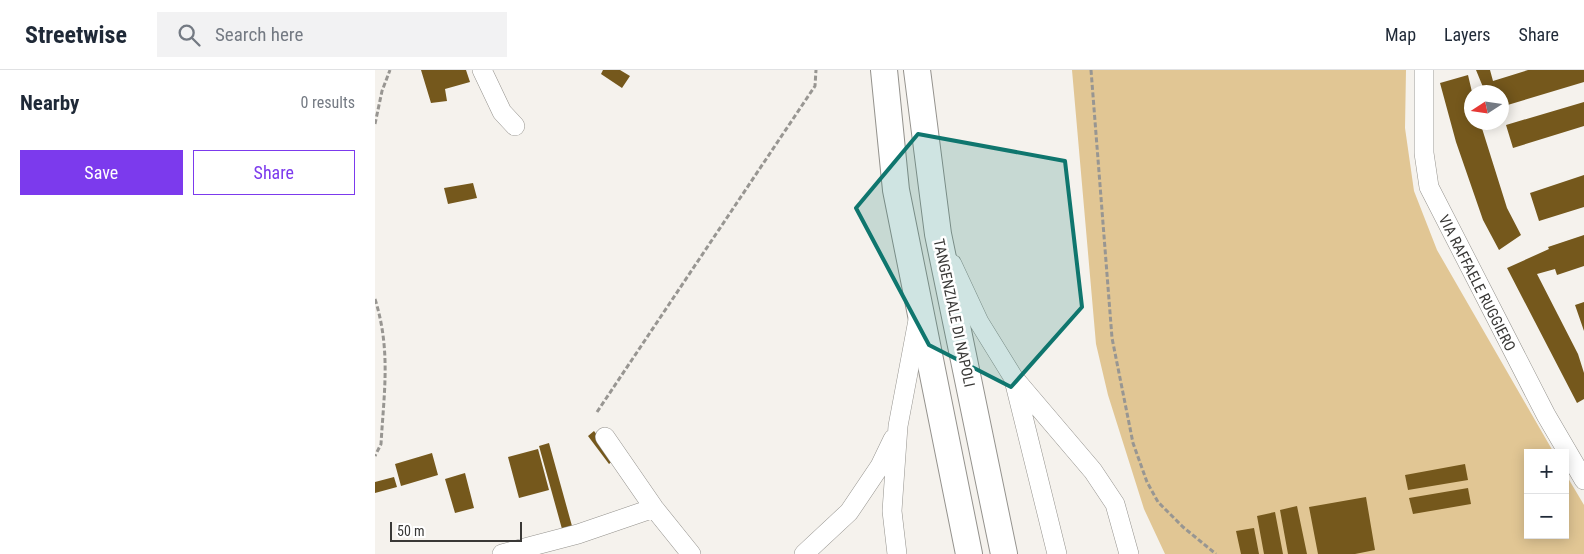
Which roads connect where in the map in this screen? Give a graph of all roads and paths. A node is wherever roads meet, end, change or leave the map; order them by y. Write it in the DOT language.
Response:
graph roads {
  1 [pos="390,70"];
  2 [pos="482,70"];
  3 [pos="816,70"];
  4 [pos="884,70"];
  5 [pos="917,70"];
  6 [pos="1091,70"];
  7 [pos="1424,70"];
  8 [pos="375,124"];
  9 [pos="515,126"];
  10 [pos="938,234"];
  11 [pos="375,299"];
  12 [pos="920,312"];
  13 [pos="1013,377"];
  14 [pos="597,412"];
  15 [pos="898,426"];
  16 [pos="605,436"];
  17 [pos="375,456"];
  18 [pos="1584,480"];
  19 [pos="654,508"];
  20 [pos="502,554"];
  21 [pos="691,554"];
  22 [pos="805,554"];
  23 [pos="897,554"];
  24 [pos="969,554"];
  25 [pos="1004,554"];
  26 [pos="1057,554"];
  27 [pos="1129,554"];
  28 [pos="1216,554"];
  1 -- 8 [label="path"];
  2 -- 9 [label="street"];
  3 -- 14 [label="path"];
  4 -- 12 [label="highway"];
  5 -- 10 [label="highway, TANGENZIALE DI NAPOLI"];
  6 -- 28 [label="path"];
  7 -- 18 [label="street, VIA RAFFAELE RUGGIERO"];
  10 -- 13 [label="street"];
  10 -- 25 [label="highway, TANGENZIALE DI NAPOLI"];
  11 -- 17 [label="path"];
  12 -- 15 [label="street"];
  12 -- 24 [label="highway"];
  13 -- 26 [label="street"];
  13 -- 27 [label="street"];
  15 -- 22 [label="street"];
  15 -- 23 [label="street"];
  16 -- 19 [label="street"];
  19 -- 20 [label="street"];
  19 -- 21 [label="street"];
}
